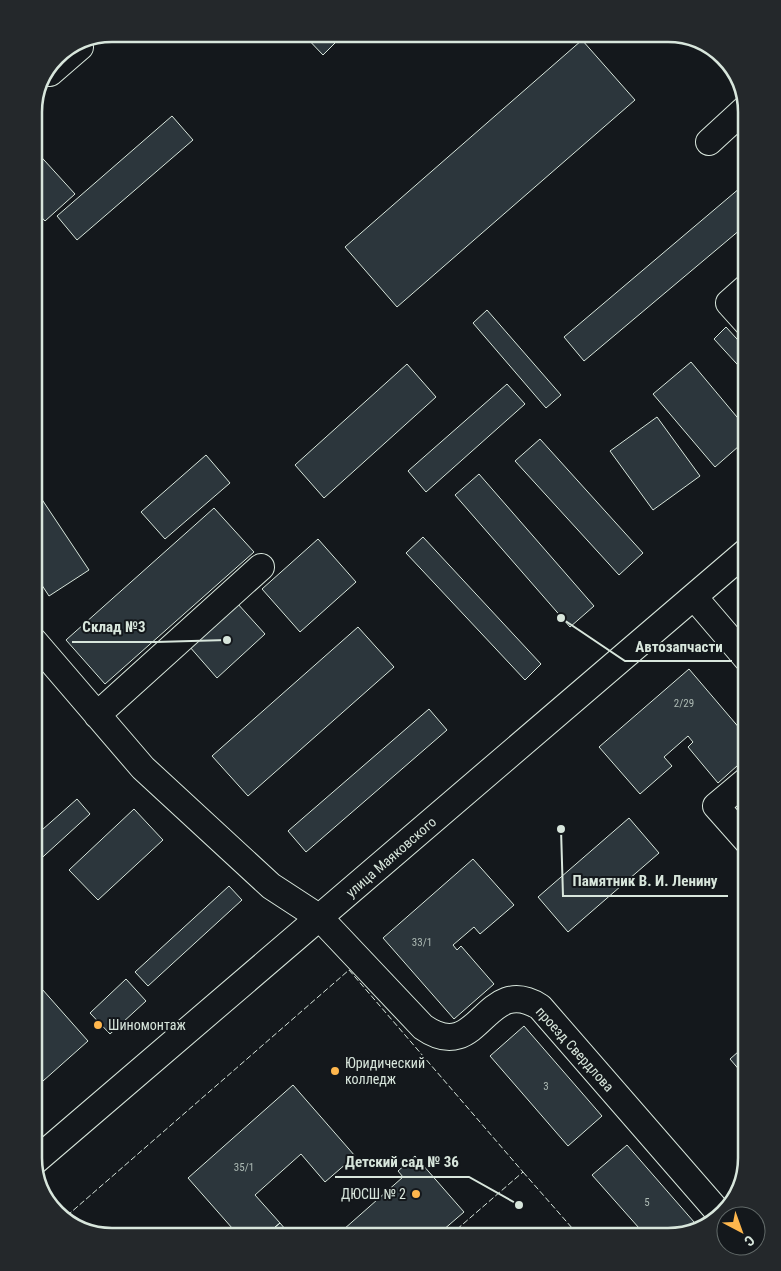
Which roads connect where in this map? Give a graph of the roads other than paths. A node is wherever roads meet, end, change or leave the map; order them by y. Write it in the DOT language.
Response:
graph roads {
  1 [pos="738,115"];
  2 [pos="709,142"];
  3 [pos="738,295"];
  4 [pos="738,312"];
  5 [pos="738,559"];
  6 [pos="261,567"];
  7 [pos="694,598"];
  8 [pos="738,649"];
  9 [pos="43,652"];
  10 [pos="97,715"];
  11 [pos="738,788"];
  12 [pos="738,831"];
  13 [pos="320,918"];
  14 [pos="43,1154"];
  15 [pos="716,1209"];
  1 -- 2 [label="street"];
  3 -- 4 [label="street"];
  5 -- 7 [label="street, улица Маяковского"];
  6 -- 10 [label="street"];
  7 -- 8 [label="street"];
  7 -- 13 [label="street, улица Маяковского"];
  9 -- 10 [label="street, проезд Свердлова"];
  10 -- 13 [label="street, проезд Свердлова"];
  11 -- 12 [label="street"];
  13 -- 14 [label="street, улица Маяковского"];
  13 -- 15 [label="street, проезд Свердлова"];
}
